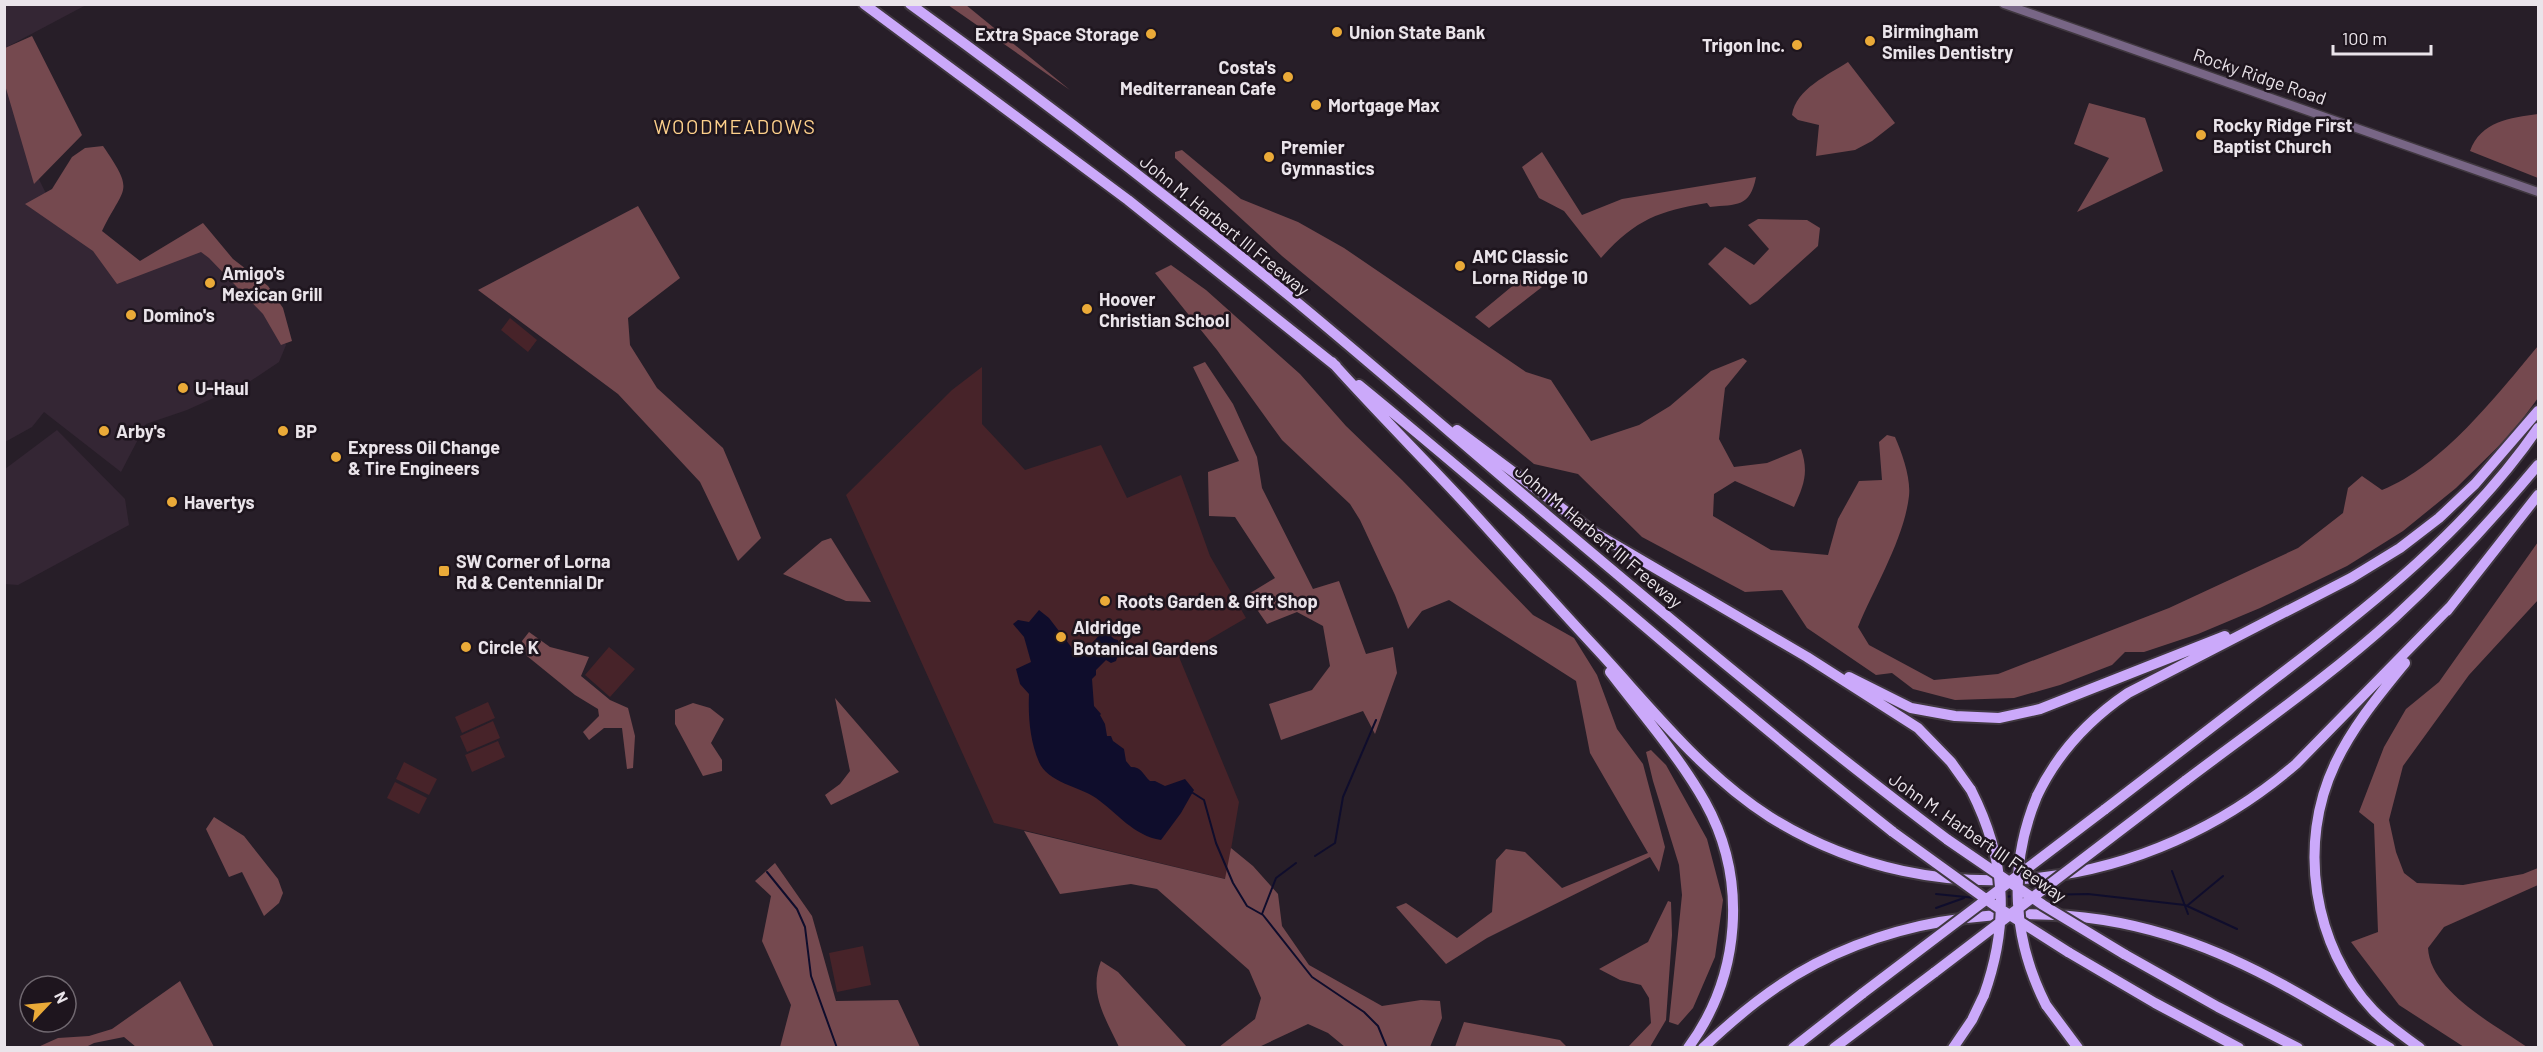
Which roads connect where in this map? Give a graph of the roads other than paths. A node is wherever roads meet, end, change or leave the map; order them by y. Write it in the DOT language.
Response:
graph roads {
  1 [pos="864,4"];
  2 [pos="910,4"];
  3 [pos="2004,4"];
  4 [pos="2538,192"];
  5 [pos="1332,362"];
  6 [pos="1382,374"];
  7 [pos="2538,411"];
  8 [pos="2538,428"];
  9 [pos="2538,465"];
  10 [pos="2538,495"];
  11 [pos="2450,607"];
  12 [pos="2278,616"];
  13 [pos="1576,627"];
  14 [pos="1807,657"];
  15 [pos="1688,1047"];
  16 [pos="1703,1047"];
  17 [pos="1793,1047"];
  18 [pos="1834,1047"];
  19 [pos="1953,1047"];
  20 [pos="2078,1047"];
  21 [pos="2239,1047"];
  22 [pos="2298,1047"];
  23 [pos="2390,1047"];
  24 [pos="2420,1047"];
  1 -- 5 [label="highway, John M. Harbert III Freeway"];
  2 -- 6 [label="highway, John M. Harbert III Freeway"];
  3 -- 4 [label="main road, Rocky Ridge Road"];
  5 -- 13 [label="highway"];
  5 -- 21 [label="highway, John M. Harbert III Freeway, bridge"];
  6 -- 14 [label="highway"];
  6 -- 22 [label="highway, John M. Harbert III Freeway, bridge"];
  7 -- 12 [label="highway"];
  8 -- 17 [label="highway, bridge"];
  9 -- 18 [label="highway, bridge"];
  10 -- 11 [label="highway"];
  11 -- 13 [label="highway"];
  11 -- 24 [label="highway"];
  12 -- 14 [label="highway"];
  12 -- 20 [label="highway, bridge"];
  13 -- 15 [label="highway"];
  14 -- 19 [label="highway, bridge"];
  16 -- 23 [label="highway"];
}
